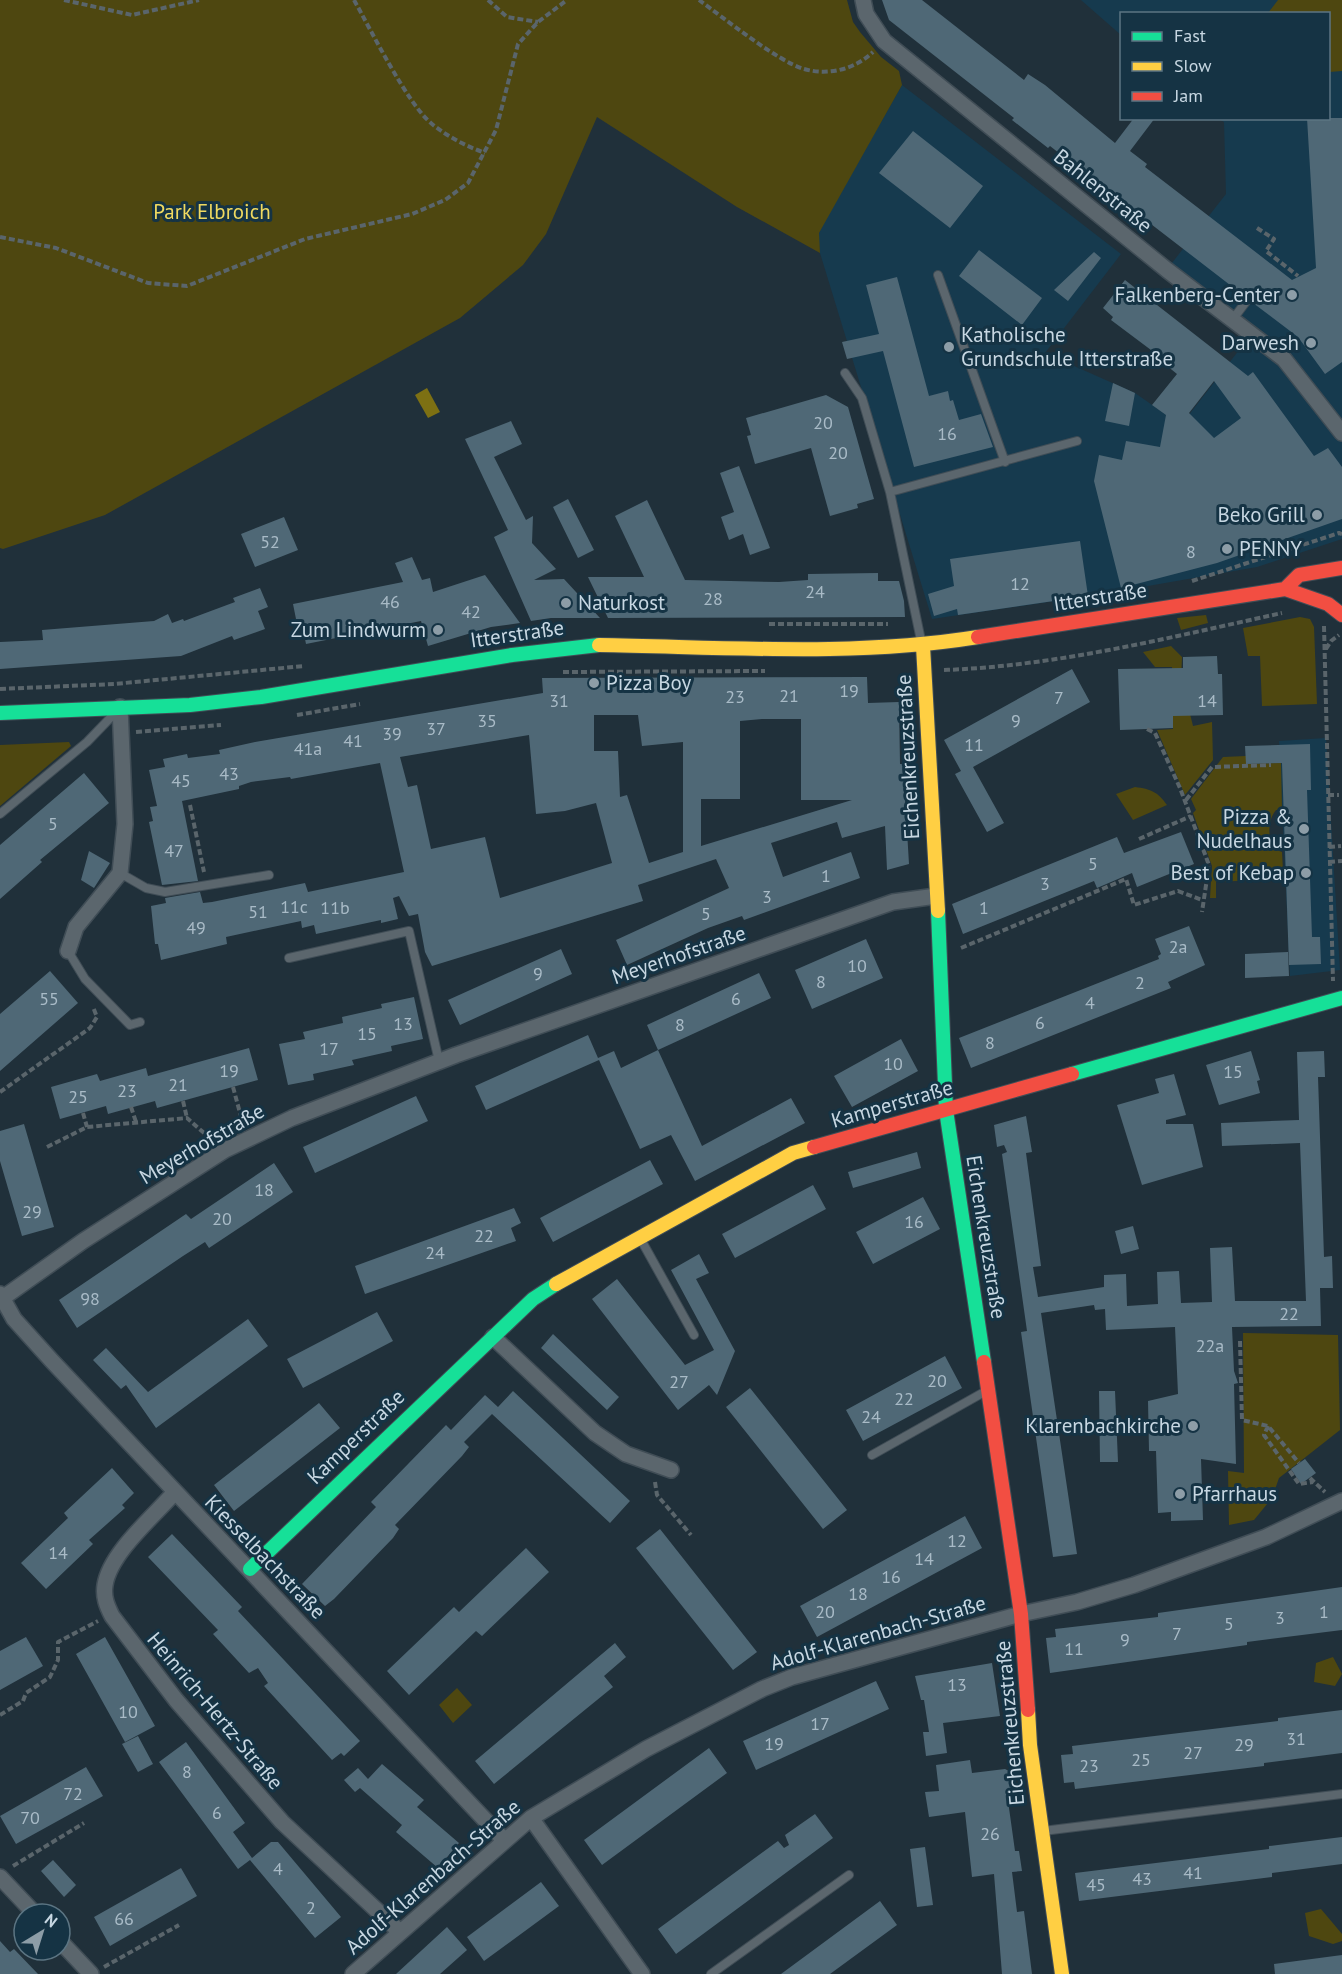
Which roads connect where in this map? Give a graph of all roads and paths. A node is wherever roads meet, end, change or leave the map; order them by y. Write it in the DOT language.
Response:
graph roads {
  1 [pos="64,0"];
  2 [pos="199,0"];
  3 [pos="354,0"];
  4 [pos="488,0"];
  5 [pos="567,0"];
  6 [pos="699,0"];
  7 [pos="863,0"];
  8 [pos="538,22"];
  9 [pos="884,41"];
  10 [pos="485,153"];
  11 [pos="1257,228"];
  12 [pos="0,237"];
  13 [pos="938,274"];
  14 [pos="1298,276"];
  15 [pos="1248,299"];
  16 [pos="1233,319"];
  17 [pos="845,373"];
  18 [pos="1325,411"];
  19 [pos="1342,419"];
  20 [pos="1342,433"];
  21 [pos="1077,441"];
  22 [pos="1005,462"];
  23 [pos="890,492"];
  24 [pos="1342,534"];
  25 [pos="1251,562"];
  26 [pos="1342,568"];
  27 [pos="1254,571"];
  28 [pos="1189,582"];
  29 [pos="1285,588"];
  30 [pos="1293,610"];
  31 [pos="1342,615"];
  32 [pos="1321,618"];
  33 [pos="1337,636"];
  34 [pos="923,646"];
  35 [pos="1325,649"];
  36 [pos="938,670"];
  37 [pos="120,707"];
  38 [pos="0,713"];
  39 [pos="1147,729"];
  40 [pos="1271,765"];
  41 [pos="1328,795"];
  42 [pos="1339,795"];
  43 [pos="1185,801"];
  44 [pos="190,805"];
  45 [pos="0,814"];
  46 [pos="1191,816"];
  47 [pos="1139,839"];
  48 [pos="1341,846"];
  49 [pos="1329,847"];
  50 [pos="1342,861"];
  51 [pos="1329,862"];
  52 [pos="120,873"];
  53 [pos="269,875"];
  54 [pos="207,886"];
  55 [pos="936,896"];
  56 [pos="1202,900"];
  57 [pos="1202,912"];
  58 [pos="68,951"];
  59 [pos="941,956"];
  60 [pos="290,958"];
  61 [pos="1338,993"];
  62 [pos="87,1000"];
  63 [pos="140,1022"];
  64 [pos="439,1061"];
  65 [pos="233,1087"];
  66 [pos="0,1092"];
  67 [pos="183,1101"];
  68 [pos="131,1107"];
  69 [pos="946,1110"];
  70 [pos="83,1113"];
  71 [pos="187,1118"];
  72 [pos="136,1122"];
  73 [pos="87,1128"];
  74 [pos="248,1139"];
  75 [pos="46,1148"];
  76 [pos="225,1150"];
  77 [pos="640,1237"];
  78 [pos="1,1297"];
  79 [pos="694,1335"];
  80 [pos="493,1337"];
  81 [pos="1240,1341"];
  82 [pos="987,1390"];
  83 [pos="1268,1426"];
  84 [pos="872,1455"];
  85 [pos="651,1463"];
  86 [pos="1299,1463"];
  87 [pos="671,1470"];
  88 [pos="1313,1482"];
  89 [pos="174,1493"];
  90 [pos="1342,1501"];
  91 [pos="691,1535"];
  92 [pos="250,1569"];
  93 [pos="1021,1614"];
  94 [pos="112,1616"];
  95 [pos="0,1715"];
  96 [pos="1342,1794"];
  97 [pos="531,1818"];
  98 [pos="84,1823"];
  99 [pos="1042,1831"];
  100 [pos="504,1840"];
  101 [pos="5,1873"];
  102 [pos="849,1875"];
  103 [pos="26,1902"];
  104 [pos="180,1925"];
  105 [pos="399,1931"];
  106 [pos="72,1951"];
  107 [pos="97,1971"];
  108 [pos="353,1974"];
  109 [pos="642,1974"];
  110 [pos="711,1974"];
  111 [pos="1062,1974"];
  1 -- 2 [label="path"];
  3 -- 10 [label="path"];
  4 -- 8 [label="path"];
  5 -- 8 [label="path"];
  6 -- 9 [label="path"];
  7 -- 9 [label="street, Bahlenstraße"];
  8 -- 10 [label="path"];
  9 -- 16 [label="street, Bahlenstraße"];
  10 -- 12 [label="path"];
  11 -- 14 [label="path"];
  13 -- 22 [label="lane"];
  15 -- 16 [label="lane"];
  16 -- 18 [label="street, Bahlenstraße"];
  17 -- 23 [label="lane"];
  18 -- 19 [label="street, Bahlenstraße"];
  18 -- 20 [label="street, Bahlenstraße"];
  21 -- 22 [label="lane"];
  22 -- 23 [label="lane"];
  23 -- 34 [label="lane"];
  24 -- 25 [label="path"];
  25 -- 27 [label="path"];
  25 -- 28 [label="path"];
  26 -- 29 [label="street, Itterstraße"];
  29 -- 31 [label="street, Itterstraße"];
  29 -- 34 [label="street, Itterstraße"];
  30 -- 36 [label="path"];
  32 -- 35 [label="path"];
  33 -- 35 [label="path"];
  34 -- 37 [label="street, Itterstraße"];
  34 -- 55 [label="street, Eichenkreuzstraße"];
  35 -- 41 [label="path"];
  37 -- 38 [label="street, Itterstraße"];
  37 -- 45 [label="lane"];
  37 -- 52 [label="street"];
  39 -- 43 [label="path"];
  40 -- 43 [label="path"];
  41 -- 42 [label="path"];
  41 -- 49 [label="path"];
  43 -- 46 [label="path"];
  44 -- 54 [label="path"];
  46 -- 47 [label="path"];
  46 -- 56 [label="path"];
  48 -- 49 [label="path"];
  49 -- 51 [label="path"];
  50 -- 51 [label="path"];
  51 -- 61 [label="path"];
  52 -- 54 [label="lane"];
  52 -- 58 [label="street"];
  53 -- 54 [label="lane"];
  55 -- 59 [label="street, Eichenkreuzstraße"];
  55 -- 64 [label="street, Meyerhofstraße"];
  56 -- 57 [label="path"];
  56 -- 59 [label="path"];
  58 -- 63 [label="lane"];
  59 -- 69 [label="street, Eichenkreuzstraße"];
  60 -- 64 [label="lane"];
  61 -- 69 [label="street, Kamperstraße"];
  62 -- 66 [label="path"];
  64 -- 74 [label="street, Meyerhofstraße"];
  65 -- 74 [label="path"];
  67 -- 71 [label="path"];
  68 -- 72 [label="path"];
  69 -- 77 [label="street, Kamperstraße"];
  69 -- 82 [label="street, Eichenkreuzstraße"];
  70 -- 73 [label="path"];
  71 -- 72 [label="path"];
  71 -- 76 [label="path"];
  72 -- 73 [label="path"];
  73 -- 75 [label="path"];
  74 -- 76 [label="street, Meyerhofstraße"];
  76 -- 78 [label="street, Meyerhofstraße"];
  77 -- 79 [label="lane"];
  77 -- 80 [label="street, Kamperstraße"];
  78 -- 89 [label="street, Kiesselbachstraße"];
  80 -- 85 [label="street"];
  80 -- 92 [label="street, Kamperstraße"];
  81 -- 83 [label="path"];
  82 -- 84 [label="lane"];
  82 -- 93 [label="street, Eichenkreuzstraße"];
  83 -- 86 [label="path"];
  83 -- 88 [label="path"];
  85 -- 87 [label="street"];
  85 -- 91 [label="path"];
  89 -- 92 [label="street, Kiesselbachstraße"];
  89 -- 94 [label="street, Heinrich-Hertz-Straße"];
  90 -- 93 [label="street, Adolf-Klarenbach-Straße"];
  92 -- 100 [label="street, Kiesselbachstraße"];
  93 -- 97 [label="street, Adolf-Klarenbach-Straße"];
  93 -- 99 [label="street, Eichenkreuzstraße"];
  94 -- 95 [label="path"];
  94 -- 105 [label="street, Heinrich-Hertz-Straße"];
  96 -- 99 [label="lane, Eichenkreuzstraße"];
  97 -- 100 [label="street, Adolf-Klarenbach-Straße"];
  97 -- 109 [label="street"];
  98 -- 101 [label="path"];
  99 -- 111 [label="street, Eichenkreuzstraße"];
  100 -- 105 [label="street, Adolf-Klarenbach-Straße"];
  101 -- 103 [label="street"];
  102 -- 110 [label="lane"];
  104 -- 107 [label="path"];
  105 -- 108 [label="street, Adolf-Klarenbach-Straße"];
  106 -- 107 [label="street"];
}
